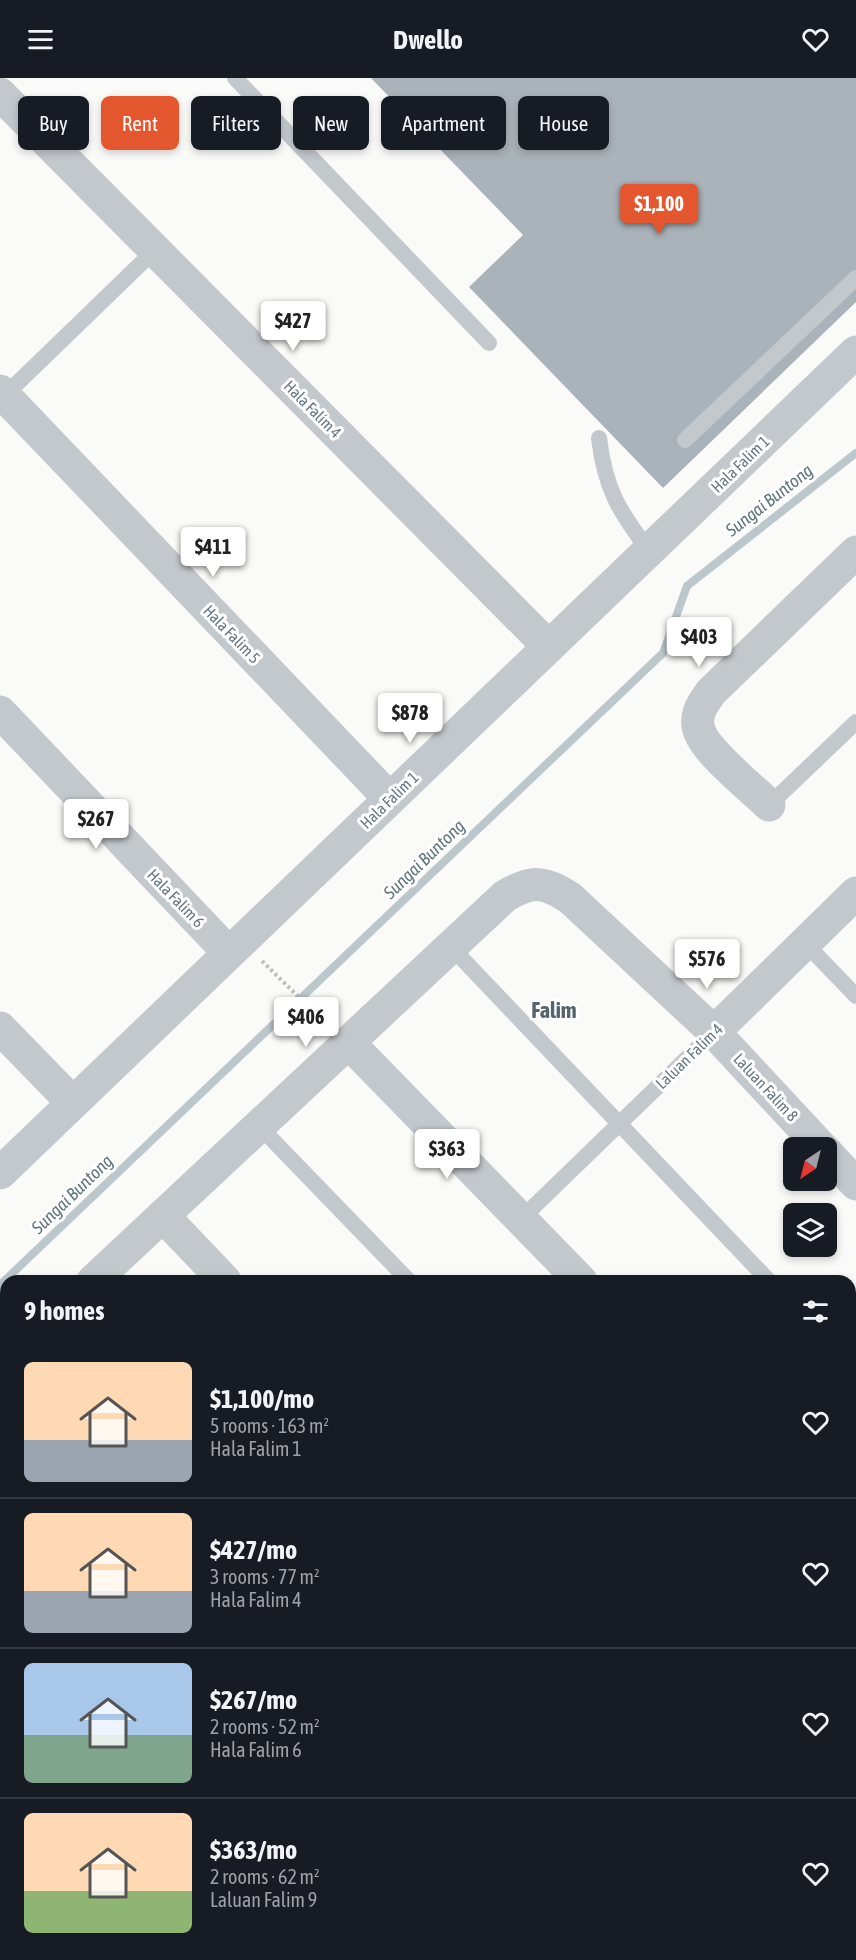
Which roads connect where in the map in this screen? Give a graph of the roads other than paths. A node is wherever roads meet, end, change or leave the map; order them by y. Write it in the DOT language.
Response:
graph roads {
  1 [pos="236,78"];
  2 [pos="0,94"];
  3 [pos="155,250"];
  4 [pos="856,278"];
  5 [pos="489,343"];
  6 [pos="856,352"];
  7 [pos="1,396"];
  8 [pos="599,438"];
  9 [pos="685,440"];
  10 [pos="649,551"];
  11 [pos="856,552"];
  12 [pos="549,647"];
  13 [pos="0,712"];
  14 [pos="856,722"];
  15 [pos="390,799"];
  16 [pos="769,805"];
  17 [pos="856,893"];
  18 [pos="804,942"];
  19 [pos="451,947"];
  20 [pos="229,953"];
  21 [pos="856,996"];
  22 [pos="0,1028"];
  23 [pos="714,1032"];
  24 [pos="348,1043"];
  25 [pos="73,1103"];
  26 [pos="619,1124"];
  27 [pos="259,1126"];
  28 [pos="812,1137"];
  29 [pos="837,1164"];
  30 [pos="0,1173"];
  31 [pos="856,1184"];
  32 [pos="163,1216"];
  33 [pos="521,1219"];
  34 [pos="99,1275"];
  35 [pos="219,1275"];
  36 [pos="403,1275"];
  37 [pos="575,1275"];
  38 [pos="763,1275"];
  1 -- 5 [label="lane"];
  2 -- 3 [label="street, Hala Falim 4"];
  3 -- 7 [label="lane"];
  3 -- 12 [label="street, Hala Falim 4"];
  4 -- 9 [label="lane"];
  6 -- 10 [label="street, Hala Falim 1"];
  7 -- 15 [label="street, Hala Falim 5"];
  8 -- 10 [label="lane"];
  10 -- 12 [label="street, Hala Falim 1"];
  11 -- 16 [label="street"];
  12 -- 15 [label="street, Hala Falim 1"];
  13 -- 20 [label="street, Hala Falim 6"];
  14 -- 16 [label="lane"];
  15 -- 20 [label="street, Hala Falim 1"];
  17 -- 18 [label="street, Laluan Falim 4"];
  18 -- 21 [label="lane"];
  18 -- 23 [label="street, Laluan Falim 4"];
  19 -- 23 [label="street, Laluan Falim 8"];
  19 -- 24 [label="street"];
  19 -- 26 [label="lane"];
  20 -- 25 [label="street, Hala Falim 1"];
  22 -- 25 [label="street"];
  23 -- 26 [label="lane, Laluan Falim 4"];
  23 -- 28 [label="street, Laluan Falim 8"];
  24 -- 27 [label="street"];
  24 -- 33 [label="street"];
  25 -- 30 [label="street, Hala Falim 1"];
  26 -- 33 [label="lane, Laluan Falim 4"];
  26 -- 38 [label="lane"];
  27 -- 32 [label="street"];
  27 -- 36 [label="lane"];
  29 -- 31 [label="street"];
  32 -- 34 [label="street"];
  32 -- 35 [label="street"];
  33 -- 37 [label="street"];
}
